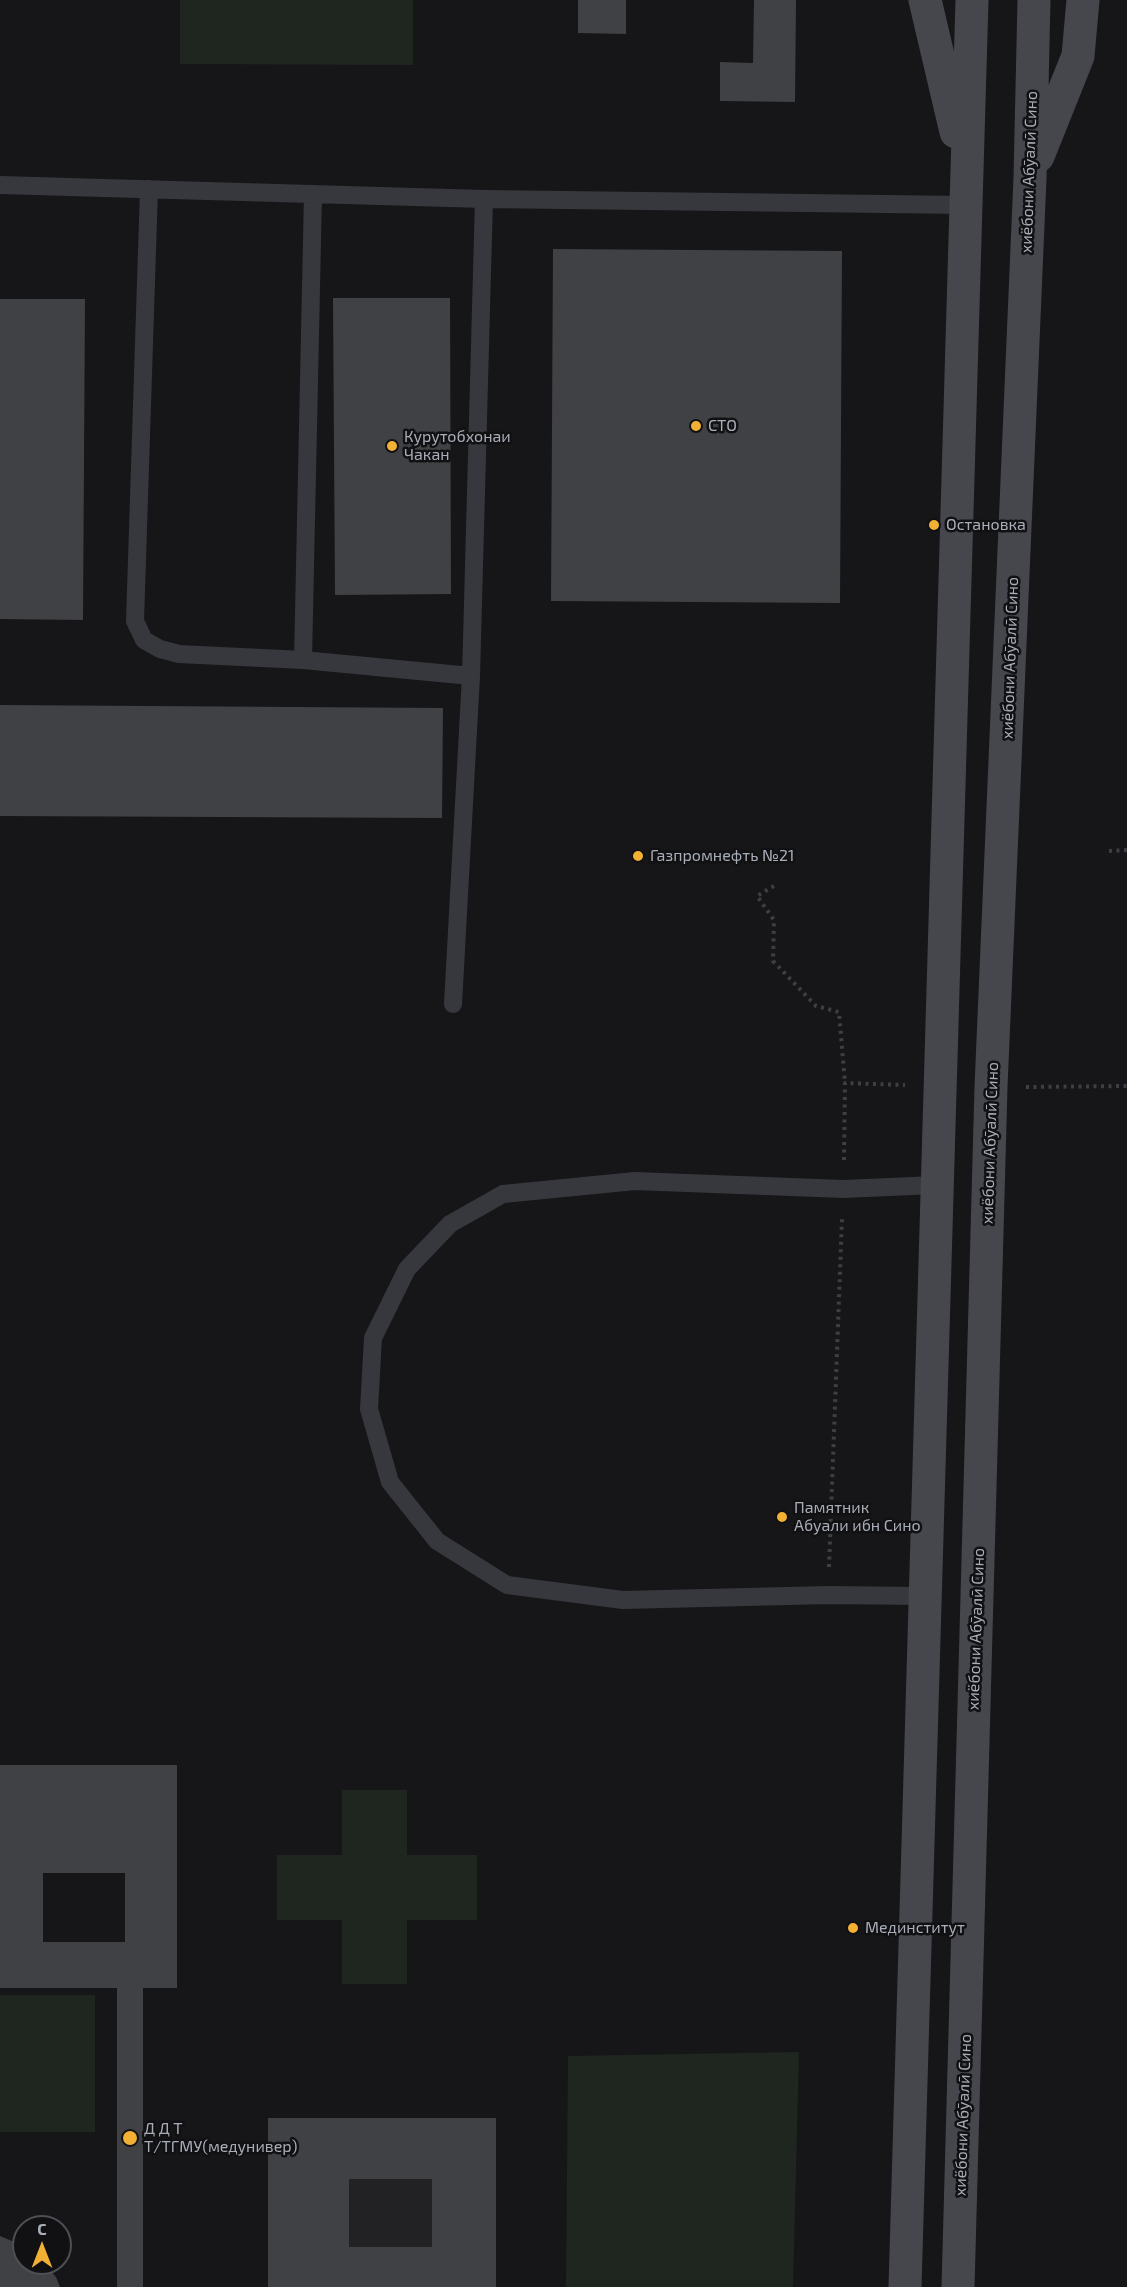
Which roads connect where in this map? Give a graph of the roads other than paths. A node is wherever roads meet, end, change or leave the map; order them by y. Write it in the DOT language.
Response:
graph roads {
  1 [pos="925,0"];
  2 [pos="972,0"];
  3 [pos="1034,0"];
  4 [pos="1083,0"];
  5 [pos="966,172"];
  6 [pos="1030,178"];
  7 [pos="0,185"];
  8 [pos="149,189"];
  9 [pos="313,194"];
  10 [pos="484,199"];
  11 [pos="965,205"];
  12 [pos="303,660"];
  13 [pos="471,676"];
  14 [pos="453,1004"];
  15 [pos="936,1185"];
  16 [pos="924,1596"];
  17 [pos="905,2287"];
  18 [pos="958,2287"];
  1 -- 5 [label="main road"];
  2 -- 5 [label="main road"];
  3 -- 6 [label="main road, хиёбони Абӯалӣ Сино"];
  4 -- 6 [label="main road"];
  5 -- 11 [label="main road"];
  6 -- 18 [label="main road, хиёбони Абӯалӣ Сино"];
  7 -- 8 [label="lane"];
  8 -- 9 [label="lane"];
  8 -- 12 [label="lane"];
  9 -- 10 [label="lane"];
  9 -- 12 [label="lane"];
  10 -- 11 [label="lane"];
  10 -- 13 [label="lane"];
  11 -- 15 [label="main road"];
  12 -- 13 [label="lane"];
  13 -- 14 [label="lane"];
  15 -- 16 [label="main road"];
  15 -- 16 [label="lane"];
  16 -- 17 [label="main road"];
}
